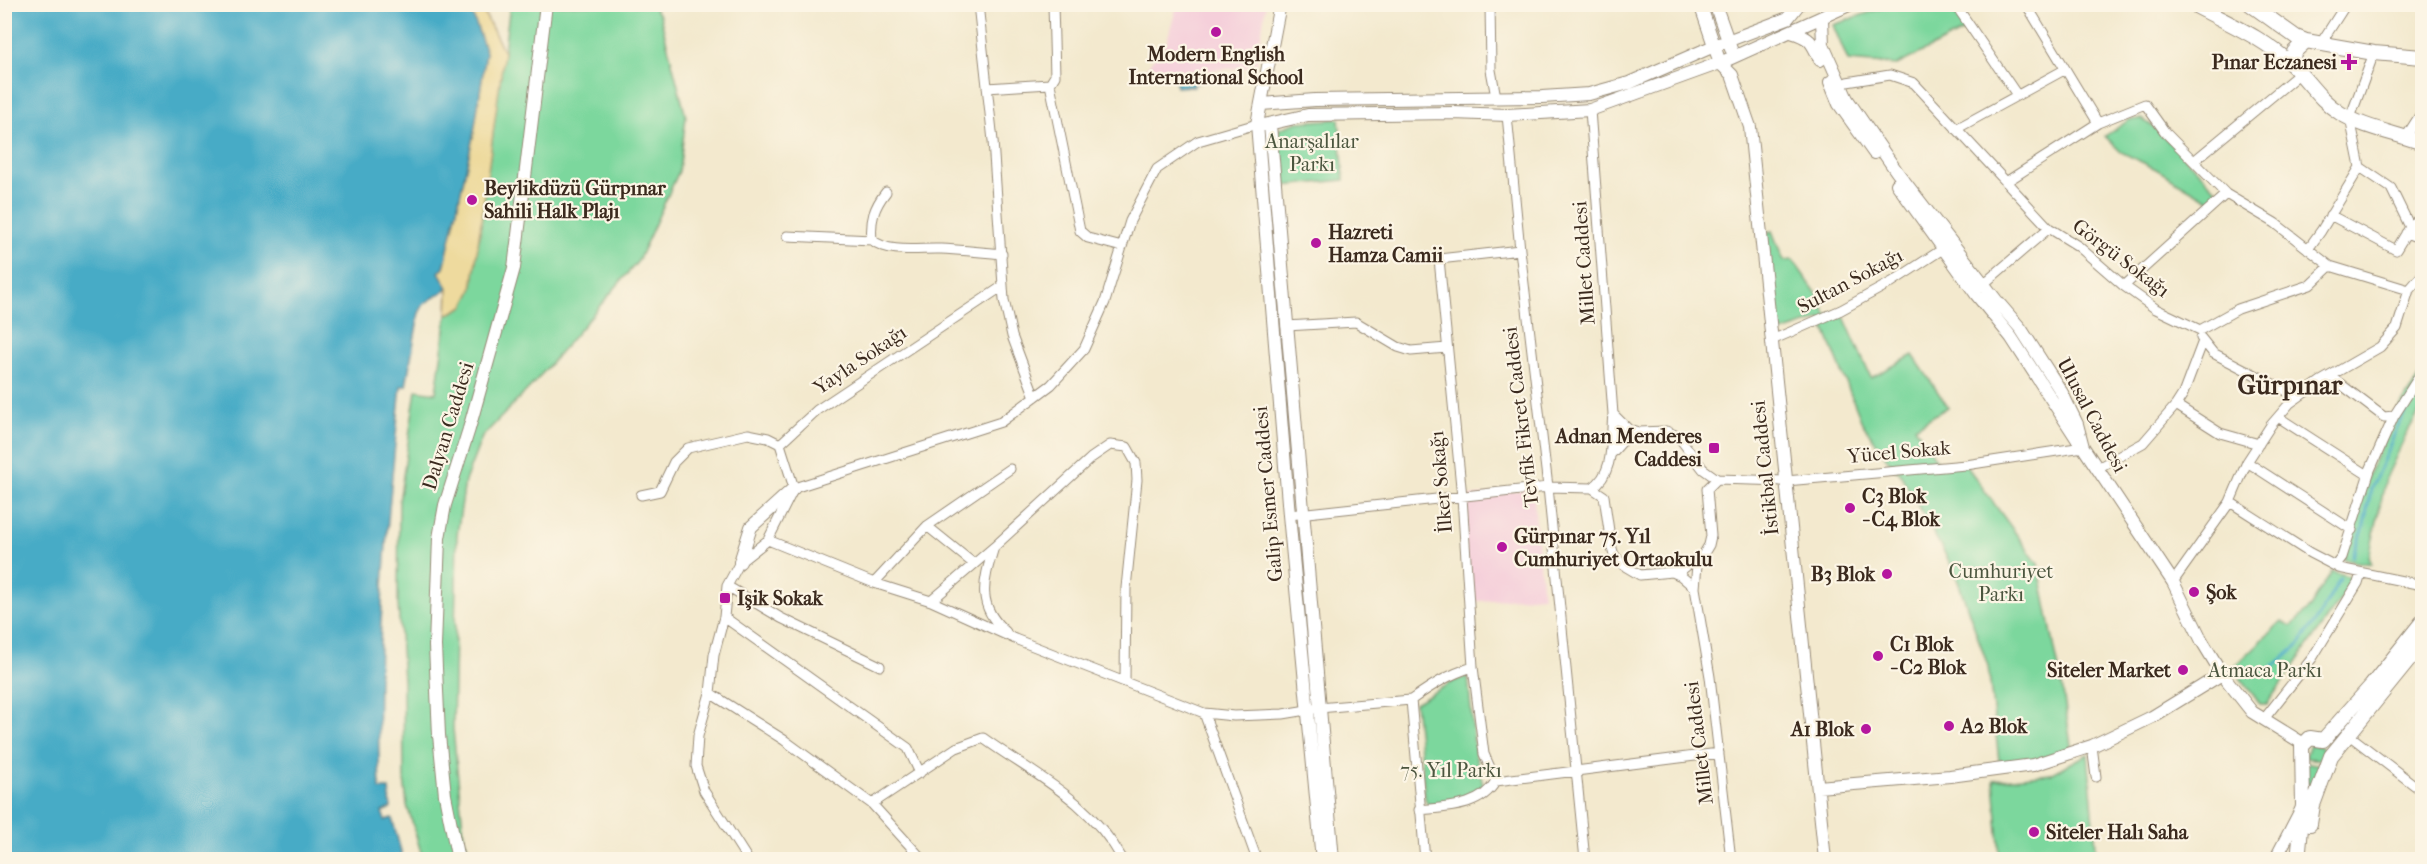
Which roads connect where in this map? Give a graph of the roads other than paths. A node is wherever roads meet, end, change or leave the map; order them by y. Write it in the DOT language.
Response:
graph roads {
  1 [pos="978,4"];
  2 [pos="1053,4"];
  3 [pos="1280,4"];
  4 [pos="1490,4"];
  5 [pos="1700,4"];
  6 [pos="1715,4"];
  7 [pos="1799,4"];
  8 [pos="1851,4"];
  9 [pos="1955,4"];
  10 [pos="2026,4"];
  11 [pos="2192,4"];
  12 [pos="2250,4"];
  13 [pos="2346,4"];
  14 [pos="545,6"];
  15 [pos="1822,19"];
  16 [pos="2280,26"];
  17 [pos="1791,33"];
  18 [pos="1728,41"];
  19 [pos="2306,41"];
  20 [pos="2321,44"];
  21 [pos="1714,46"];
  22 [pos="2268,47"];
  23 [pos="2374,53"];
  24 [pos="1735,57"];
  25 [pos="2422,57"];
  26 [pos="1720,63"];
  27 [pos="2064,69"];
  28 [pos="2295,69"];
  29 [pos="1732,75"];
  30 [pos="1050,84"];
  31 [pos="987,88"];
  32 [pos="1836,88"];
  33 [pos="1588,94"];
  34 [pos="2018,95"];
  35 [pos="1496,97"];
  36 [pos="1261,104"];
  37 [pos="1590,110"];
  38 [pos="2422,112"];
  39 [pos="1507,115"];
  40 [pos="2350,118"];
  41 [pos="2098,123"];
  42 [pos="1263,125"];
  43 [pos="1954,126"];
  44 [pos="2406,137"];
  45 [pos="2422,142"];
  46 [pos="2194,161"];
  47 [pos="2360,167"];
  48 [pos="2006,182"];
  49 [pos="886,192"];
  50 [pos="2226,194"];
  51 [pos="2330,215"];
  52 [pos="2422,216"];
  53 [pos="2049,228"];
  54 [pos="2408,230"];
  55 [pos="787,236"];
  56 [pos="2422,239"];
  57 [pos="872,240"];
  58 [pos="1947,246"];
  59 [pos="1122,247"];
  60 [pos="2308,249"];
  61 [pos="1520,250"];
  62 [pos="1002,254"];
  63 [pos="2330,266"];
  64 [pos="2422,275"];
  65 [pos="1984,284"];
  66 [pos="1003,286"];
  67 [pos="2124,286"];
  68 [pos="2409,290"];
  69 [pos="1976,294"];
  70 [pos="1286,326"];
  71 [pos="2191,327"];
  72 [pos="1772,340"];
  73 [pos="2204,341"];
  74 [pos="1447,348"];
  75 [pos="2422,372"];
  76 [pos="2330,376"];
  77 [pos="1035,397"];
  78 [pos="2298,397"];
  79 [pos="2176,405"];
  80 [pos="1613,414"];
  81 [pos="2394,416"];
  82 [pos="2278,417"];
  83 [pos="1639,432"];
  84 [pos="780,444"];
  85 [pos="2259,444"];
  86 [pos="2083,447"];
  87 [pos="1610,456"];
  88 [pos="2247,462"];
  89 [pos="1010,469"];
  90 [pos="2096,469"];
  91 [pos="1703,470"];
  92 [pos="1605,474"];
  93 [pos="2368,475"];
  94 [pos="1717,479"];
  95 [pos="1786,481"];
  96 [pos="1548,487"];
  97 [pos="794,488"];
  98 [pos="1592,488"];
  99 [pos="1707,493"];
  100 [pos="641,495"];
  101 [pos="1604,496"];
  102 [pos="1462,497"];
  103 [pos="2230,502"];
  104 [pos="1302,512"];
  105 [pos="1289,515"];
  106 [pos="927,525"];
  107 [pos="2352,530"];
  108 [pos="768,540"];
  109 [pos="994,546"];
  110 [pos="1702,554"];
  111 [pos="740,562"];
  112 [pos="974,564"];
  113 [pos="2335,566"];
  114 [pos="1672,572"];
  115 [pos="2361,573"];
  116 [pos="2173,582"];
  117 [pos="874,583"];
  118 [pos="2422,585"];
  119 [pos="727,586"];
  120 [pos="1695,588"];
  121 [pos="931,601"];
  122 [pos="724,617"];
  123 [pos="2422,622"];
  124 [pos="1015,639"];
  125 [pos="2422,644"];
  126 [pos="880,666"];
  127 [pos="1473,667"];
  128 [pos="2222,674"];
  129 [pos="1125,680"];
  130 [pos="710,693"];
  131 [pos="1411,700"];
  132 [pos="1313,709"];
  133 [pos="1204,713"];
  134 [pos="2264,719"];
  135 [pos="2349,735"];
  136 [pos="2312,741"];
  137 [pos="2092,746"];
  138 [pos="1719,753"];
  139 [pos="2331,756"];
  140 [pos="1575,771"];
  141 [pos="920,773"];
  142 [pos="2096,777"];
  143 [pos="1496,781"];
  144 [pos="1818,787"];
  145 [pos="2422,791"];
  146 [pos="872,804"];
  147 [pos="2309,804"];
  148 [pos="1419,810"];
  149 [pos="458,860"];
  150 [pos="748,860"];
  151 [pos="923,860"];
  152 [pos="1123,860"];
  153 [pos="1257,860"];
  154 [pos="1322,860"];
  155 [pos="1333,860"];
  156 [pos="1425,860"];
  157 [pos="1585,860"];
  158 [pos="1731,860"];
  159 [pos="1825,860"];
  160 [pos="2275,860"];
  161 [pos="2298,860"];
  162 [pos="2307,860"];
  1 -- 31 [label="street"];
  2 -- 30 [label="street"];
  3 -- 36 [label="street"];
  4 -- 35 [label="street"];
  5 -- 21 [label="street"];
  6 -- 18 [label="street"];
  7 -- 18 [label="street"];
  8 -- 15 [label="street"];
  9 -- 34 [label="street"];
  10 -- 27 [label="street"];
  11 -- 22 [label="main road"];
  12 -- 16 [label="main road"];
  13 -- 20 [label="street"];
  14 -- 149 [label="street, Dalyan Caddesi"];
  15 -- 17 [label="street"];
  15 -- 32 [label="street"];
  16 -- 19 [label="main road"];
  16 -- 22 [label="main road"];
  17 -- 24 [label="street"];
  17 -- 32 [label="street"];
  18 -- 21 [label="street"];
  18 -- 24 [label="street"];
  19 -- 20 [label="main road"];
  19 -- 28 [label="main road"];
  20 -- 23 [label="main road"];
  21 -- 26 [label="street"];
  21 -- 33 [label="street"];
  22 -- 28 [label="main road"];
  23 -- 25 [label="main road"];
  23 -- 40 [label="street"];
  24 -- 26 [label="street"];
  24 -- 29 [label="street"];
  26 -- 29 [label="street"];
  26 -- 37 [label="street"];
  27 -- 34 [label="street"];
  27 -- 41 [label="street"];
  28 -- 40 [label="main road"];
  28 -- 46 [label="street"];
  29 -- 72 [label="street, İstikbal Caddesi"];
  30 -- 31 [label="street"];
  30 -- 59 [label="street"];
  31 -- 62 [label="street"];
  32 -- 43 [label="street, Görgü Sokağı"];
  32 -- 58 [label="street"];
  33 -- 35 [label="street"];
  33 -- 37 [label="street"];
  34 -- 43 [label="street"];
  35 -- 36 [label="street"];
  36 -- 42 [label="street"];
  37 -- 39 [label="street"];
  37 -- 80 [label="street, Millet Caddesi"];
  38 -- 44 [label="street"];
  39 -- 42 [label="street"];
  39 -- 61 [label="street, Tevfik Fikret Caddesi"];
  40 -- 44 [label="main road"];
  40 -- 47 [label="street"];
  41 -- 46 [label="street"];
  41 -- 48 [label="street"];
  42 -- 59 [label="street"];
  42 -- 70 [label="street"];
  42 -- 105 [label="street, Galip Esmer Caddesi"];
  43 -- 48 [label="street, Görgü Sokağı"];
  44 -- 45 [label="main road"];
  46 -- 50 [label="street"];
  47 -- 51 [label="street"];
  47 -- 54 [label="street"];
  48 -- 53 [label="street, Görgü Sokağı"];
  49 -- 57 [label="street"];
  50 -- 60 [label="street"];
  50 -- 67 [label="street"];
  51 -- 54 [label="street"];
  51 -- 60 [label="street"];
  52 -- 54 [label="street"];
  53 -- 65 [label="street"];
  53 -- 67 [label="street, Görgü Sokağı"];
  54 -- 56 [label="street"];
  55 -- 57 [label="street"];
  57 -- 62 [label="street"];
  58 -- 65 [label="street, Ulusal Caddesi"];
  58 -- 69 [label="street"];
  58 -- 72 [label="street, Sultan Sokağı"];
  59 -- 77 [label="street"];
  60 -- 63 [label="street"];
  61 -- 74 [label="street, İlker Sokağı"];
  61 -- 96 [label="street, Tevfik Fikret Caddesi"];
  62 -- 66 [label="street"];
  63 -- 68 [label="street"];
  63 -- 71 [label="street"];
  64 -- 68 [label="street"];
  65 -- 69 [label="street"];
  65 -- 86 [label="street, Ulusal Caddesi"];
  66 -- 77 [label="street"];
  66 -- 84 [label="street, Yayla Sokağı"];
  67 -- 71 [label="street, Görgü Sokağı"];
  68 -- 76 [label="street"];
  69 -- 86 [label="street"];
  70 -- 74 [label="street"];
  70 -- 104 [label="street"];
  71 -- 73 [label="street, Görgü Sokağı"];
  72 -- 95 [label="street, İstikbal Caddesi"];
  73 -- 78 [label="street, Görgü Sokağı"];
  73 -- 79 [label="street"];
  74 -- 102 [label="street, İlker Sokağı"];
  75 -- 81 [label="street"];
  76 -- 78 [label="street"];
  76 -- 81 [label="street"];
  77 -- 97 [label="street"];
  78 -- 82 [label="street"];
  79 -- 85 [label="street"];
  79 -- 90 [label="street"];
  80 -- 83 [label="street"];
  80 -- 87 [label="street, Millet Caddesi"];
  81 -- 93 [label="street"];
  82 -- 85 [label="street"];
  82 -- 93 [label="street"];
  83 -- 87 [label="street"];
  83 -- 91 [label="street"];
  84 -- 97 [label="street"];
  84 -- 100 [label="street"];
  85 -- 88 [label="street"];
  86 -- 90 [label="street, Ulusal Caddesi"];
  86 -- 95 [label="street, Yücel Sokak"];
  87 -- 92 [label="street"];
  88 -- 103 [label="street"];
  88 -- 107 [label="street"];
  89 -- 106 [label="street"];
  90 -- 116 [label="street, Ulusal Caddesi"];
  91 -- 94 [label="street"];
  91 -- 99 [label="street"];
  92 -- 98 [label="street"];
  92 -- 101 [label="street"];
  93 -- 107 [label="street"];
  94 -- 95 [label="street, Yücel Sokak"];
  94 -- 99 [label="street"];
  95 -- 144 [label="street, İstikbal Caddesi"];
  96 -- 98 [label="street"];
  96 -- 102 [label="street"];
  96 -- 140 [label="street, Tevfik Fikret Caddesi"];
  97 -- 108 [label="street"];
  97 -- 111 [label="street"];
  98 -- 101 [label="street"];
  99 -- 110 [label="street"];
  101 -- 114 [label="street"];
  102 -- 104 [label="street"];
  102 -- 127 [label="street, İlker Sokağı"];
  103 -- 113 [label="street"];
  103 -- 116 [label="street"];
  104 -- 105 [label="street"];
  104 -- 132 [label="street"];
  105 -- 132 [label="street, Galip Esmer Caddesi"];
  106 -- 112 [label="street"];
  106 -- 117 [label="street"];
  107 -- 113 [label="street"];
  108 -- 111 [label="street"];
  108 -- 117 [label="street"];
  109 -- 112 [label="street"];
  109 -- 124 [label="street"];
  109 -- 129 [label="street"];
  110 -- 114 [label="street"];
  110 -- 120 [label="street, Millet Caddesi"];
  111 -- 119 [label="street"];
  112 -- 121 [label="street"];
  113 -- 115 [label="street"];
  114 -- 120 [label="street"];
  115 -- 118 [label="street"];
  115 -- 134 [label="street"];
  116 -- 128 [label="street, Ulusal Caddesi"];
  117 -- 121 [label="street"];
  119 -- 122 [label="street"];
  119 -- 126 [label="street"];
  120 -- 138 [label="street, Millet Caddesi"];
  121 -- 124 [label="street"];
  122 -- 130 [label="street"];
  122 -- 141 [label="street"];
  123 -- 136 [label="main road"];
  124 -- 129 [label="street"];
  125 -- 135 [label="main road"];
  127 -- 131 [label="street"];
  127 -- 143 [label="street, İlker Sokağı"];
  128 -- 134 [label="street, Ulusal Caddesi"];
  128 -- 137 [label="street"];
  129 -- 133 [label="street"];
  130 -- 146 [label="street"];
  130 -- 150 [label="street"];
  131 -- 132 [label="street"];
  131 -- 148 [label="street"];
  132 -- 133 [label="street"];
  132 -- 154 [label="street, Galip Esmer Caddesi"];
  132 -- 155 [label="street"];
  133 -- 153 [label="street"];
  134 -- 136 [label="street, Ulusal Caddesi"];
  135 -- 139 [label="main road"];
  135 -- 145 [label="street"];
  136 -- 139 [label="main road"];
  136 -- 147 [label="main road"];
  137 -- 142 [label="street"];
  137 -- 144 [label="street"];
  138 -- 140 [label="street"];
  138 -- 158 [label="street, Millet Caddesi"];
  139 -- 147 [label="main road"];
  140 -- 143 [label="street"];
  140 -- 157 [label="street, Tevfik Fikret Caddesi"];
  141 -- 146 [label="street"];
  141 -- 152 [label="street"];
  143 -- 148 [label="street"];
  144 -- 159 [label="street, İstikbal Caddesi"];
  146 -- 151 [label="street"];
  147 -- 160 [label="street"];
  147 -- 161 [label="main road"];
  147 -- 162 [label="main road"];
  148 -- 156 [label="street"];
}
